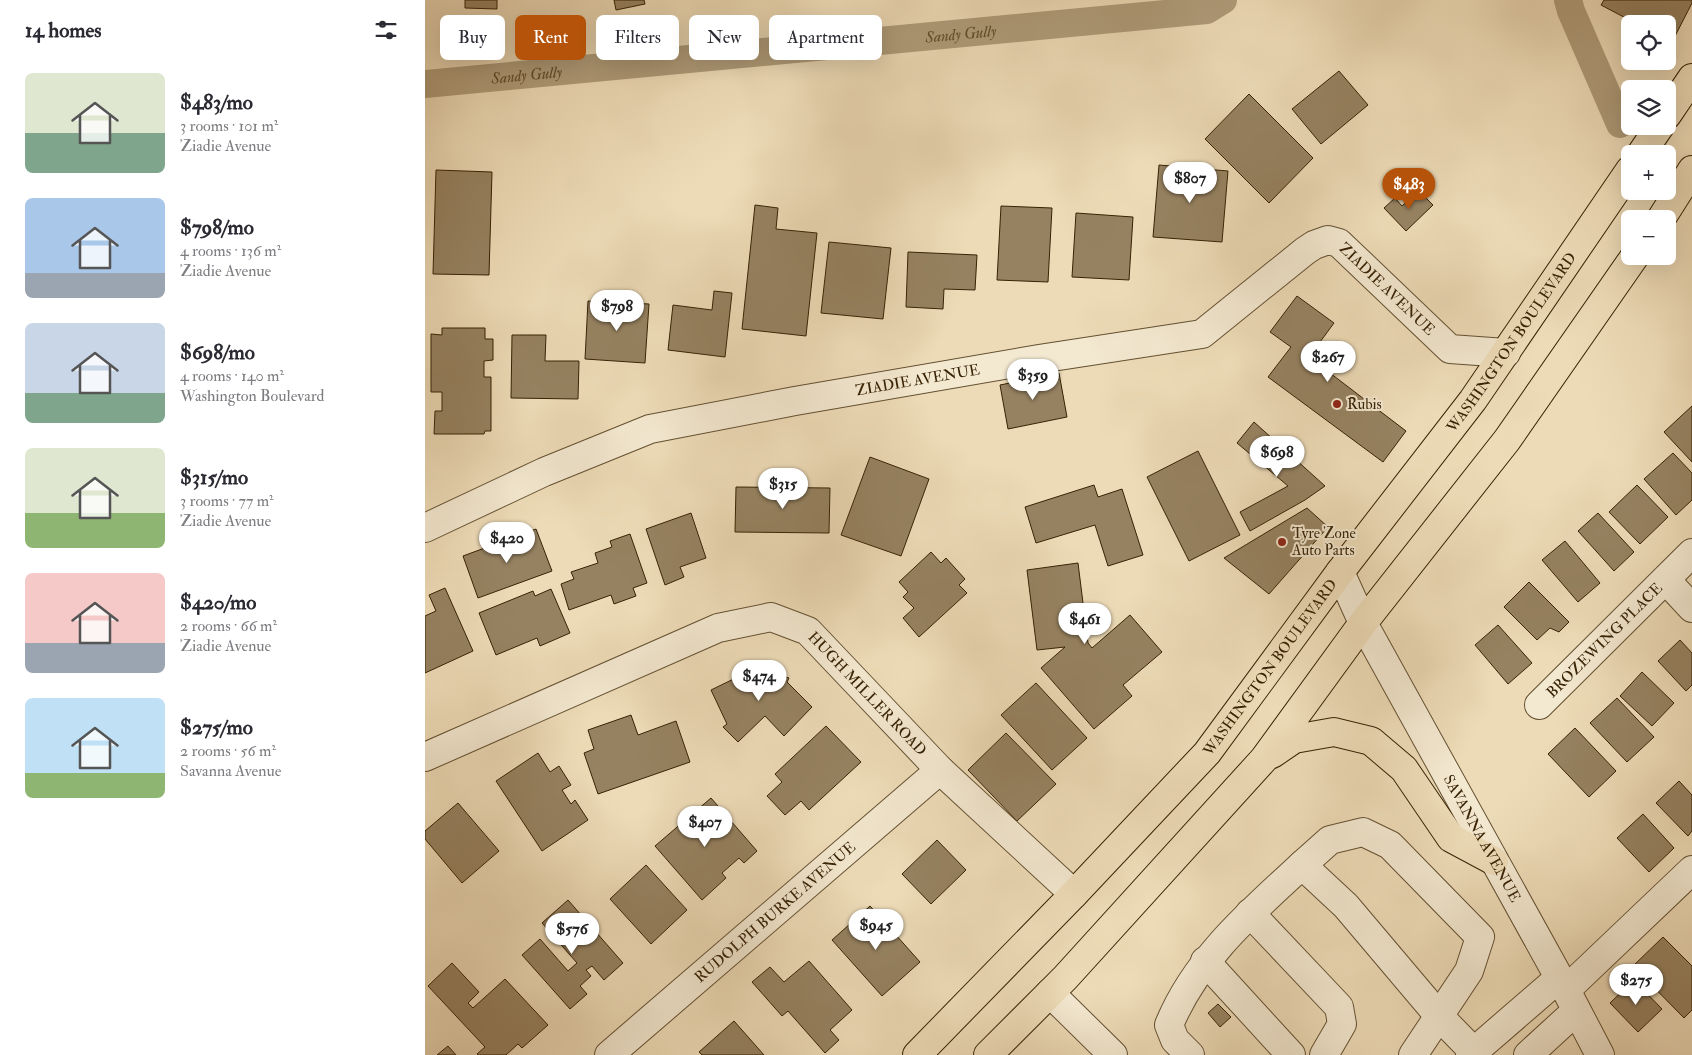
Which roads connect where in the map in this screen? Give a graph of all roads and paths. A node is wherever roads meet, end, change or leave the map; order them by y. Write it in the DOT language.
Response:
graph roads {
  1 [pos="1692,78"];
  2 [pos="1676,101"];
  3 [pos="1692,170"];
  4 [pos="1621,183"];
  5 [pos="1667,210"];
  6 [pos="1629,265"];
  7 [pos="1506,353"];
  8 [pos="425,528"];
  9 [pos="1692,553"];
  10 [pos="1340,572"];
  11 [pos="1666,580"];
  12 [pos="1692,608"];
  13 [pos="1363,623"];
  14 [pos="1539,705"];
  15 [pos="425,757"];
  16 [pos="1264,759"];
  17 [pos="940,770"];
  18 [pos="1494,861"];
  19 [pos="1302,864"];
  20 [pos="1692,870"];
  21 [pos="1074,894"];
  22 [pos="1250,913"];
  23 [pos="1205,961"];
  24 [pos="1050,993"];
  25 [pos="1567,993"];
  26 [pos="1439,1016"];
  27 [pos="1473,1054"];
  28 [pos="609,1055"];
  29 [pos="917,1055"];
  30 [pos="987,1055"];
  31 [pos="1113,1055"];
  32 [pos="1190,1055"];
  33 [pos="1291,1055"];
  34 [pos="1324,1055"];
  35 [pos="1413,1055"];
  36 [pos="1528,1055"];
  37 [pos="1600,1055"];
  1 -- 2 [label="highway"];
  3 -- 5 [label="highway"];
  4 -- 7 [label="highway, WASHINGTON BOULEVARD"];
  6 -- 13 [label="highway"];
  7 -- 8 [label="street, ZIADIE AVENUE"];
  7 -- 10 [label="highway, WASHINGTON BOULEVARD"];
  9 -- 11 [label="street, BROZEWING PLACE"];
  10 -- 13 [label="street, SAVANNA AVENUE"];
  10 -- 21 [label="highway, WASHINGTON BOULEVARD"];
  11 -- 12 [label="street"];
  11 -- 14 [label="street, BROZEWING PLACE"];
  13 -- 16 [label="highway"];
  13 -- 18 [label="street, SAVANNA AVENUE"];
  15 -- 17 [label="street, HUGH MILLER ROAD"];
  16 -- 18 [label="highway"];
  16 -- 24 [label="highway"];
  17 -- 21 [label="street, HUGH MILLER ROAD"];
  17 -- 28 [label="street, RUDOLPH BURKE AVENUE"];
  18 -- 25 [label="street, SAVANNA AVENUE"];
  19 -- 22 [label="street"];
  19 -- 26 [label="street"];
  19 -- 26 [label="street"];
  20 -- 25 [label="street"];
  21 -- 29 [label="highway, WASHINGTON BOULEVARD"];
  22 -- 23 [label="street"];
  22 -- 34 [label="street"];
  23 -- 32 [label="street"];
  23 -- 33 [label="street"];
  24 -- 30 [label="highway"];
  24 -- 31 [label="street"];
  25 -- 27 [label="street"];
  25 -- 36 [label="street"];
  25 -- 37 [label="street, SAVANNA AVENUE"];
  26 -- 27 [label="street"];
  26 -- 35 [label="street"];
}
